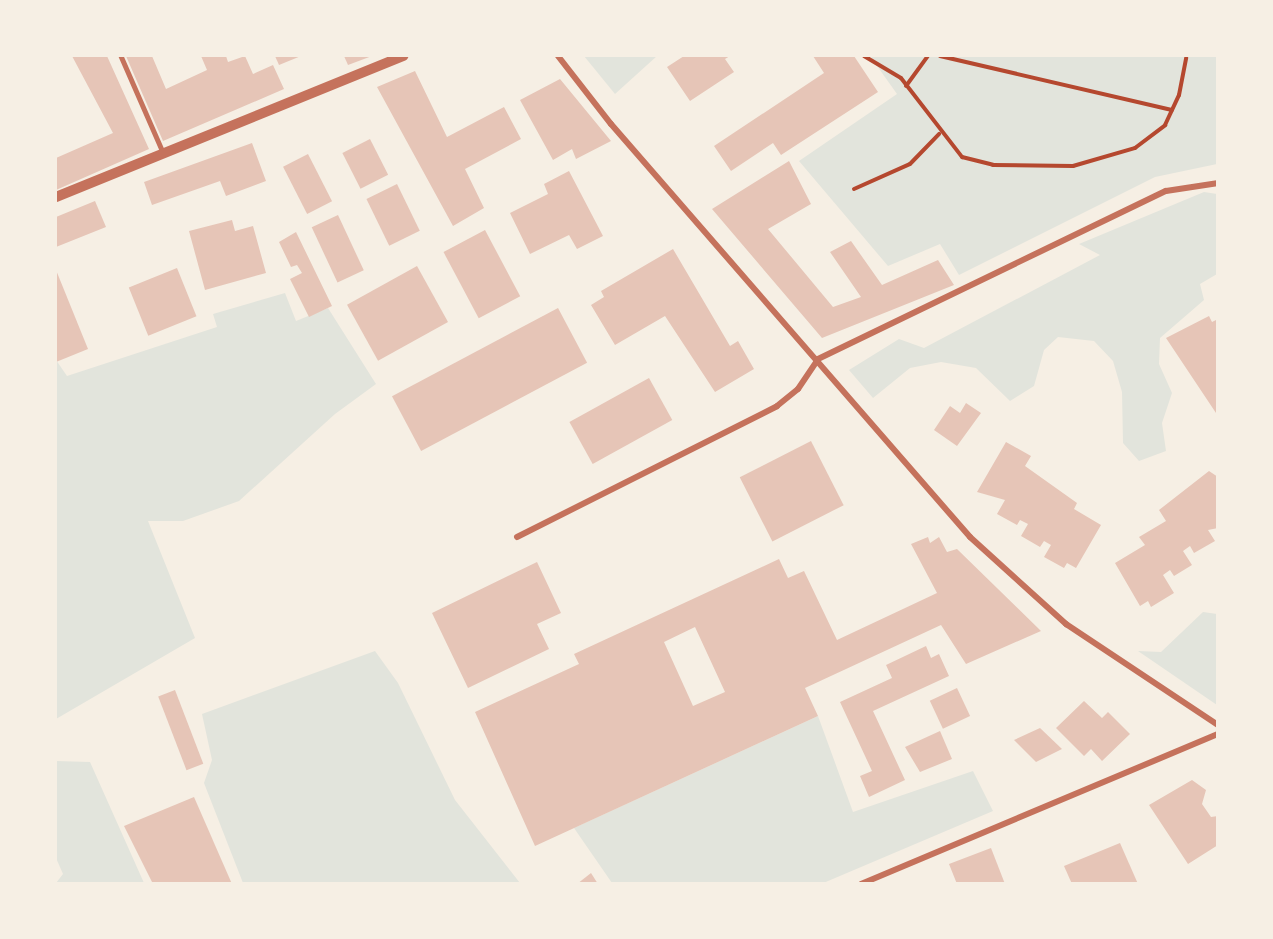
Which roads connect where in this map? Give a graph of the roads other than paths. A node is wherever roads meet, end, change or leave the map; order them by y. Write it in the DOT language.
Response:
graph roads {
  1 [pos="121,56"];
  2 [pos="404,56"];
  3 [pos="558,56"];
  4 [pos="164,153"];
  5 [pos="1218,183"];
  6 [pos="56,197"];
  7 [pos="818,359"];
  8 [pos="517,537"];
  9 [pos="1218,725"];
  10 [pos="1218,734"];
  11 [pos="861,884"];
  1 -- 4 [label="lane"];
  2 -- 4 [label="street"];
  3 -- 7 [label="street"];
  4 -- 6 [label="street"];
  5 -- 7 [label="street"];
  7 -- 8 [label="street"];
  7 -- 9 [label="street"];
  10 -- 11 [label="street"];
}
